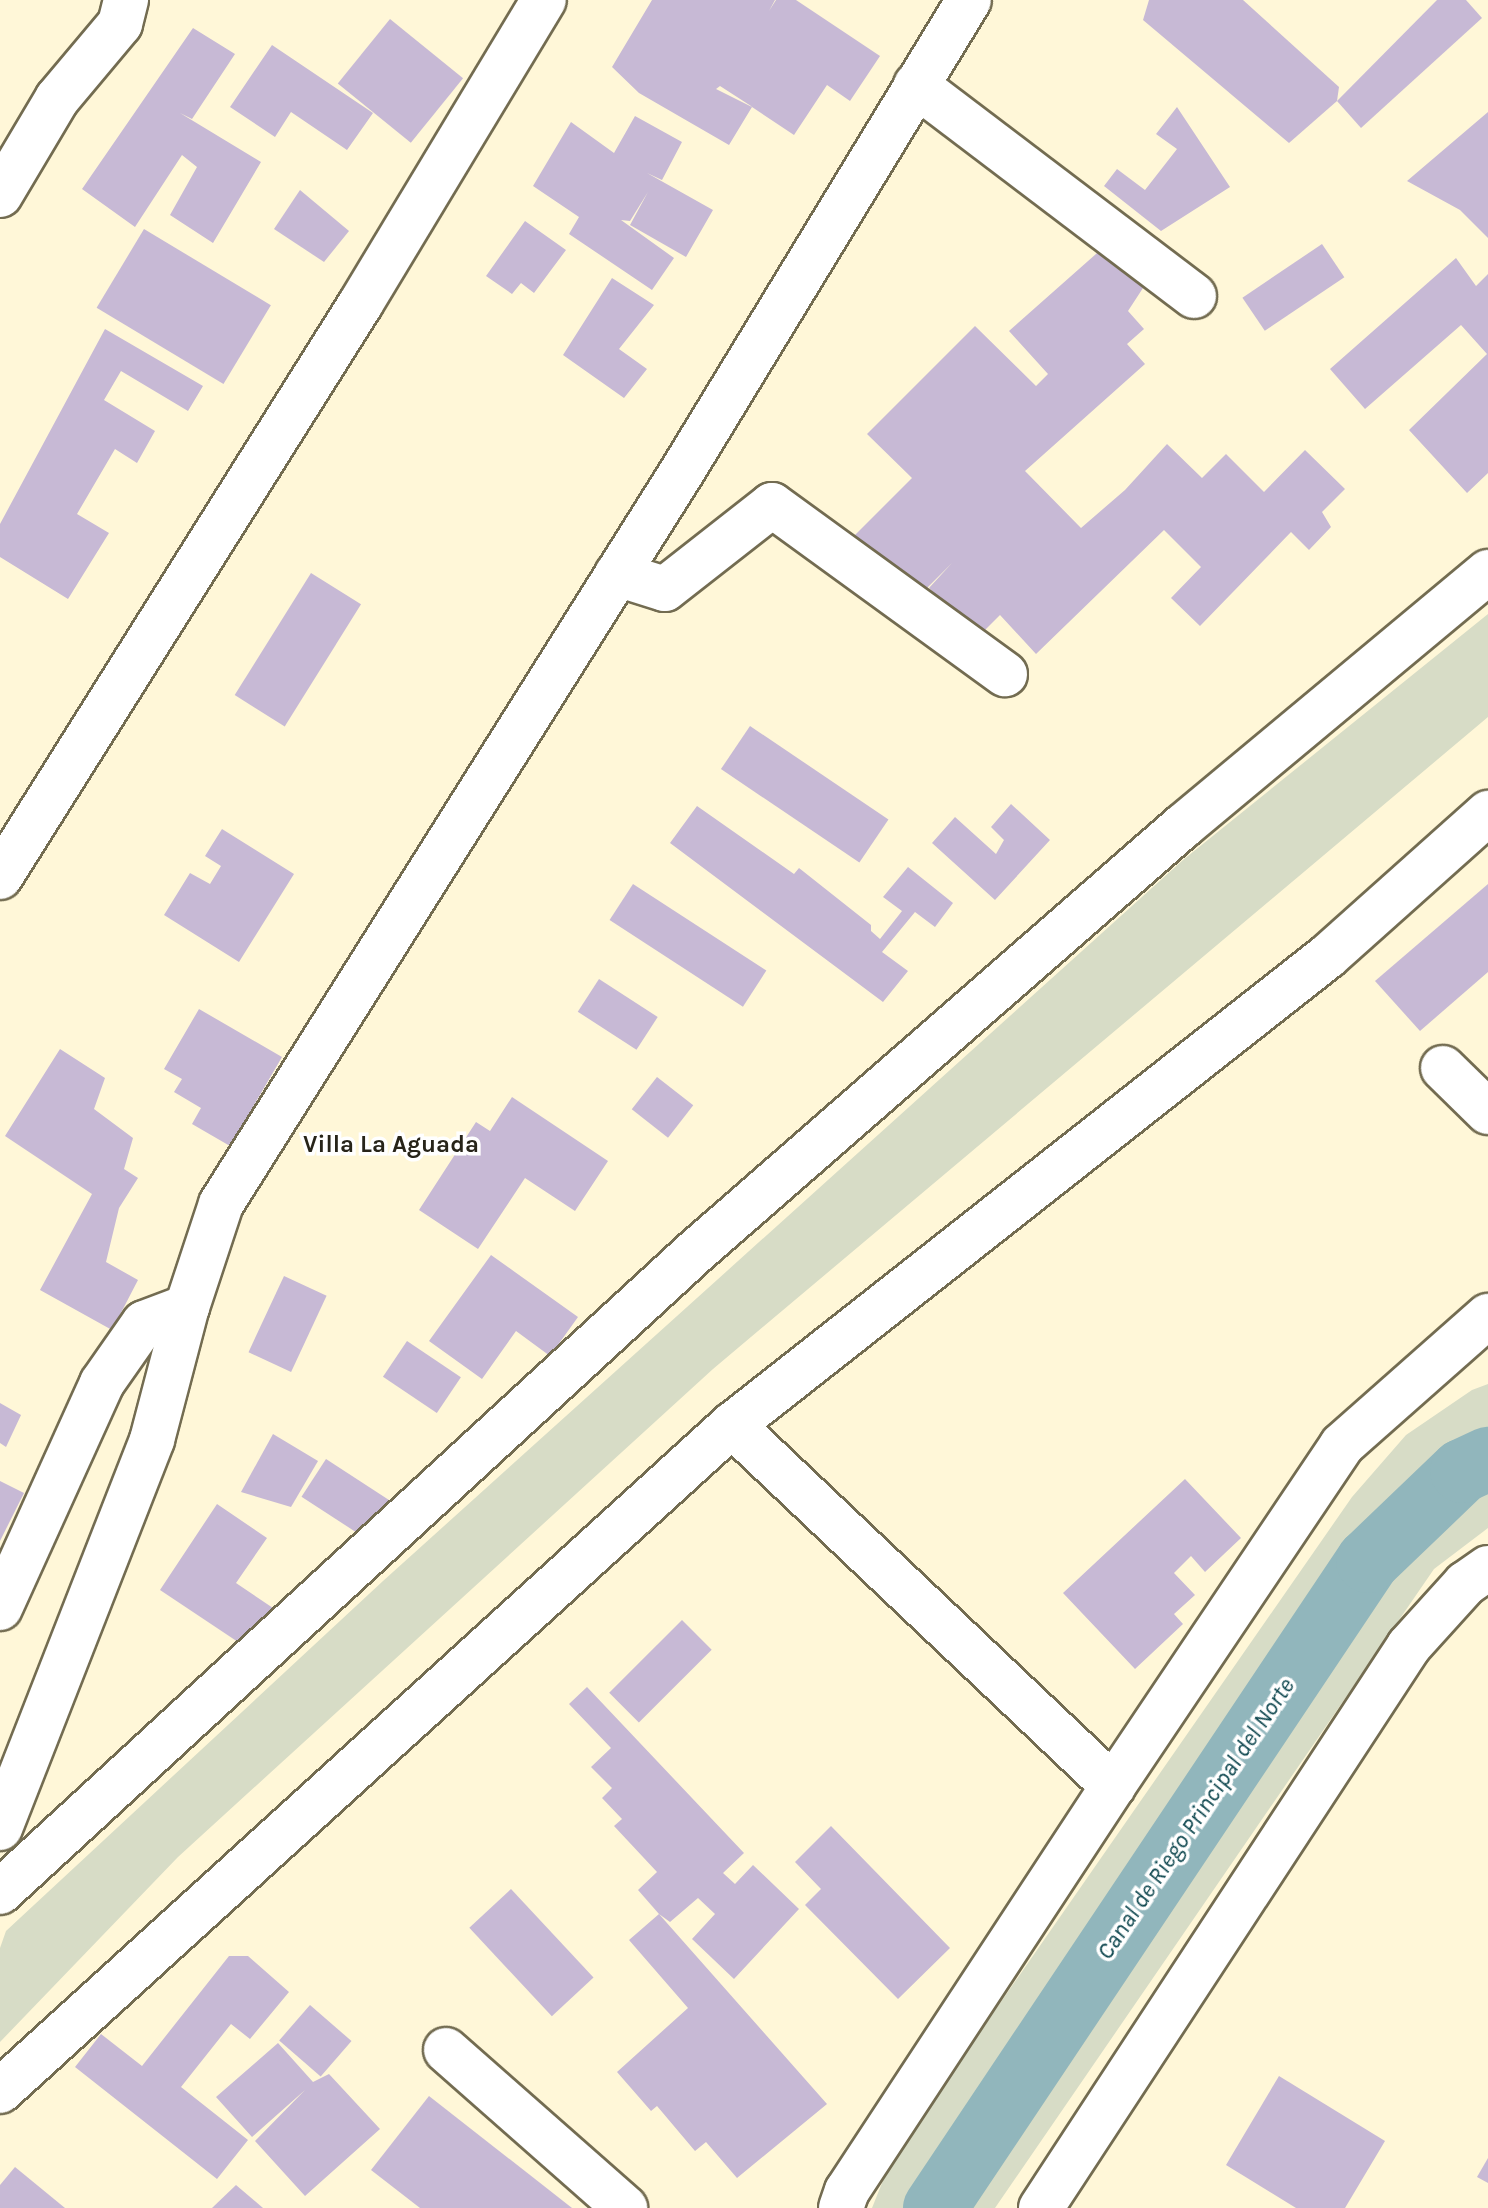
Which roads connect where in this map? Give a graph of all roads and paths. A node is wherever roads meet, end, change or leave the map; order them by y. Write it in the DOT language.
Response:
graph roads {
  1 [pos="126,0"];
  2 [pos="544,0"];
  3 [pos="969,0"];
  4 [pos="916,85"];
  5 [pos="0,195"];
  6 [pos="1194,296"];
  7 [pos="1488,572"];
  8 [pos="617,574"];
  9 [pos="1005,674"];
  10 [pos="1488,813"];
  11 [pos="0,877"];
  12 [pos="1443,1068"];
  13 [pos="1488,1112"];
  14 [pos="187,1307"];
  15 [pos="1488,1316"];
  16 [pos="1472,1341"];
  17 [pos="732,1425"];
  18 [pos="1488,1568"];
  19 [pos="0,1608"];
  20 [pos="1113,1786"];
  21 [pos="0,1828"];
  22 [pos="0,1892"];
  23 [pos="446,2050"];
  24 [pos="0,2091"];
  25 [pos="625,2208"];
  26 [pos="841,2208"];
  27 [pos="1041,2208"];
  1 -- 5 [label="street"];
  2 -- 11 [label="street"];
  3 -- 4 [label="street"];
  4 -- 6 [label="street"];
  4 -- 8 [label="street"];
  7 -- 22 [label="street"];
  8 -- 9 [label="street"];
  8 -- 14 [label="street"];
  10 -- 17 [label="street"];
  12 -- 13 [label="street"];
  14 -- 19 [label="street"];
  14 -- 21 [label="street"];
  15 -- 16 [label="street"];
  16 -- 20 [label="street"];
  17 -- 20 [label="street"];
  17 -- 24 [label="street"];
  18 -- 27 [label="street"];
  20 -- 26 [label="street"];
  23 -- 25 [label="street"];
}
